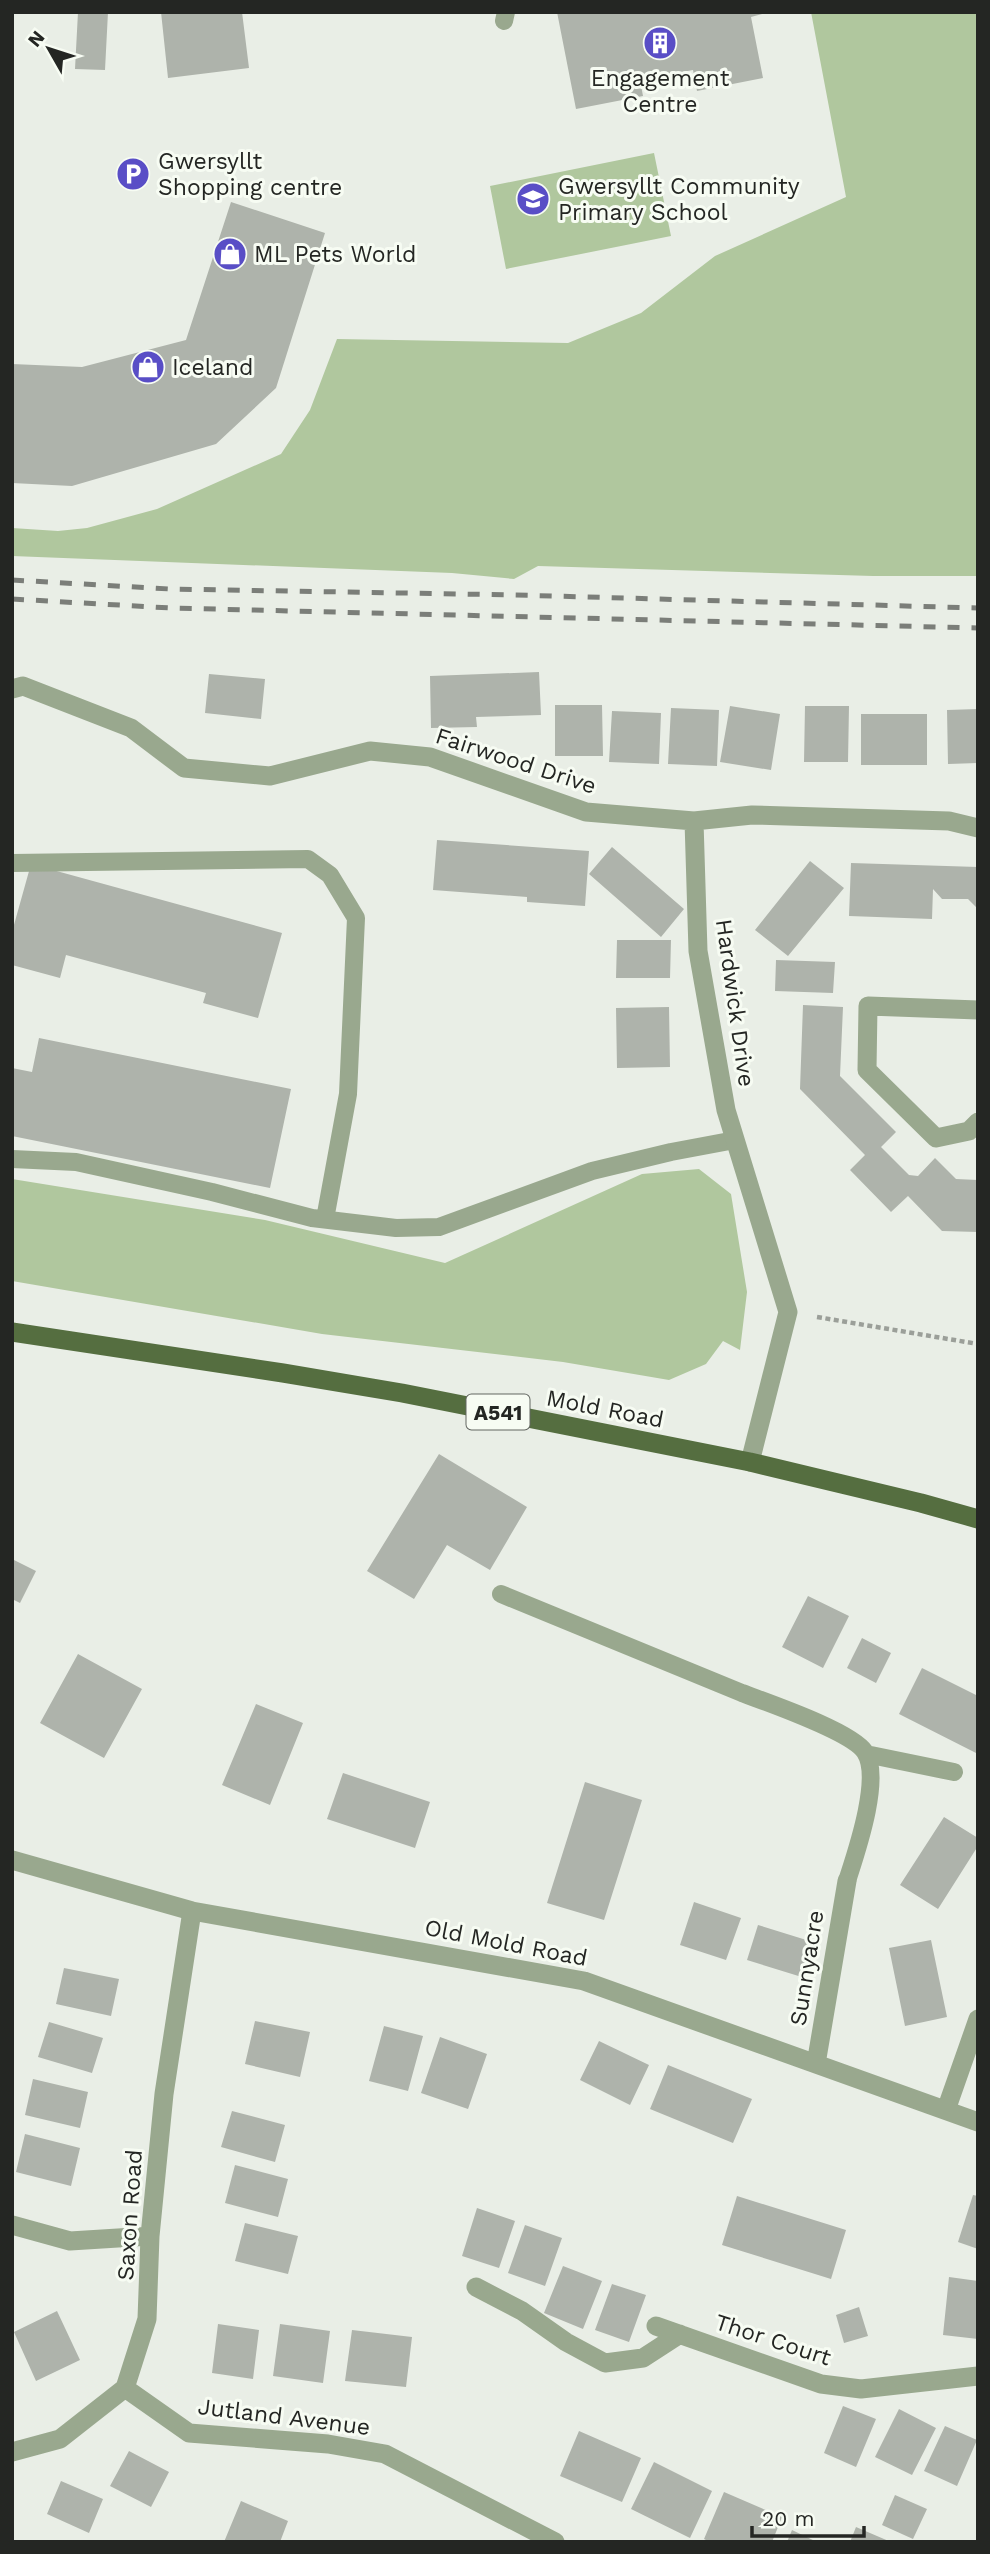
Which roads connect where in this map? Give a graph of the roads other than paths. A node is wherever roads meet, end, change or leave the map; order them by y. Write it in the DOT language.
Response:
graph roads {
  1 [pos="12,689"];
  2 [pos="694,821"];
  3 [pos="978,828"];
  4 [pos="12,863"];
  5 [pos="978,1010"];
  6 [pos="978,1122"];
  7 [pos="735,1140"];
  8 [pos="12,1159"];
  9 [pos="325,1219"];
  10 [pos="12,1332"];
  11 [pos="750,1462"];
  12 [pos="978,1519"];
  13 [pos="501,1594"];
  14 [pos="866,1754"];
  15 [pos="954,1772"];
  16 [pos="12,1860"];
  17 [pos="847,1881"];
  18 [pos="192,1911"];
  19 [pos="978,2019"];
  20 [pos="816,2064"];
  21 [pos="946,2110"];
  22 [pos="978,2122"];
  23 [pos="12,2225"];
  24 [pos="150,2236"];
  25 [pos="476,2287"];
  26 [pos="656,2326"];
  27 [pos="680,2334"];
  28 [pos="978,2376"];
  29 [pos="125,2388"];
  30 [pos="12,2452"];
  31 [pos="555,2542"];
  1 -- 2 [label="street, Fairwood Drive"];
  2 -- 3 [label="street"];
  2 -- 7 [label="street, Hardwick Drive"];
  4 -- 9 [label="lane"];
  5 -- 6 [label="street"];
  7 -- 9 [label="lane"];
  7 -- 11 [label="street, Hardwick Drive"];
  8 -- 9 [label="lane"];
  10 -- 11 [label="main road, Mold Road / A541"];
  11 -- 12 [label="main road, Mold Road / A541"];
  13 -- 14 [label="lane"];
  14 -- 15 [label="lane"];
  14 -- 17 [label="lane"];
  16 -- 18 [label="street, Old Mold Road"];
  17 -- 20 [label="street, Sunnyacre"];
  18 -- 20 [label="street, Old Mold Road"];
  18 -- 24 [label="street, Saxon Road"];
  19 -- 21 [label="street"];
  20 -- 21 [label="street, Old Mold Road"];
  21 -- 22 [label="street, Old Mold Road"];
  23 -- 24 [label="street"];
  24 -- 29 [label="street, Saxon Road"];
  25 -- 27 [label="street, Thor Court"];
  26 -- 27 [label="street, Thor Court"];
  27 -- 28 [label="street, Thor Court"];
  29 -- 30 [label="street"];
  29 -- 31 [label="street, Jutland Avenue"];
}
